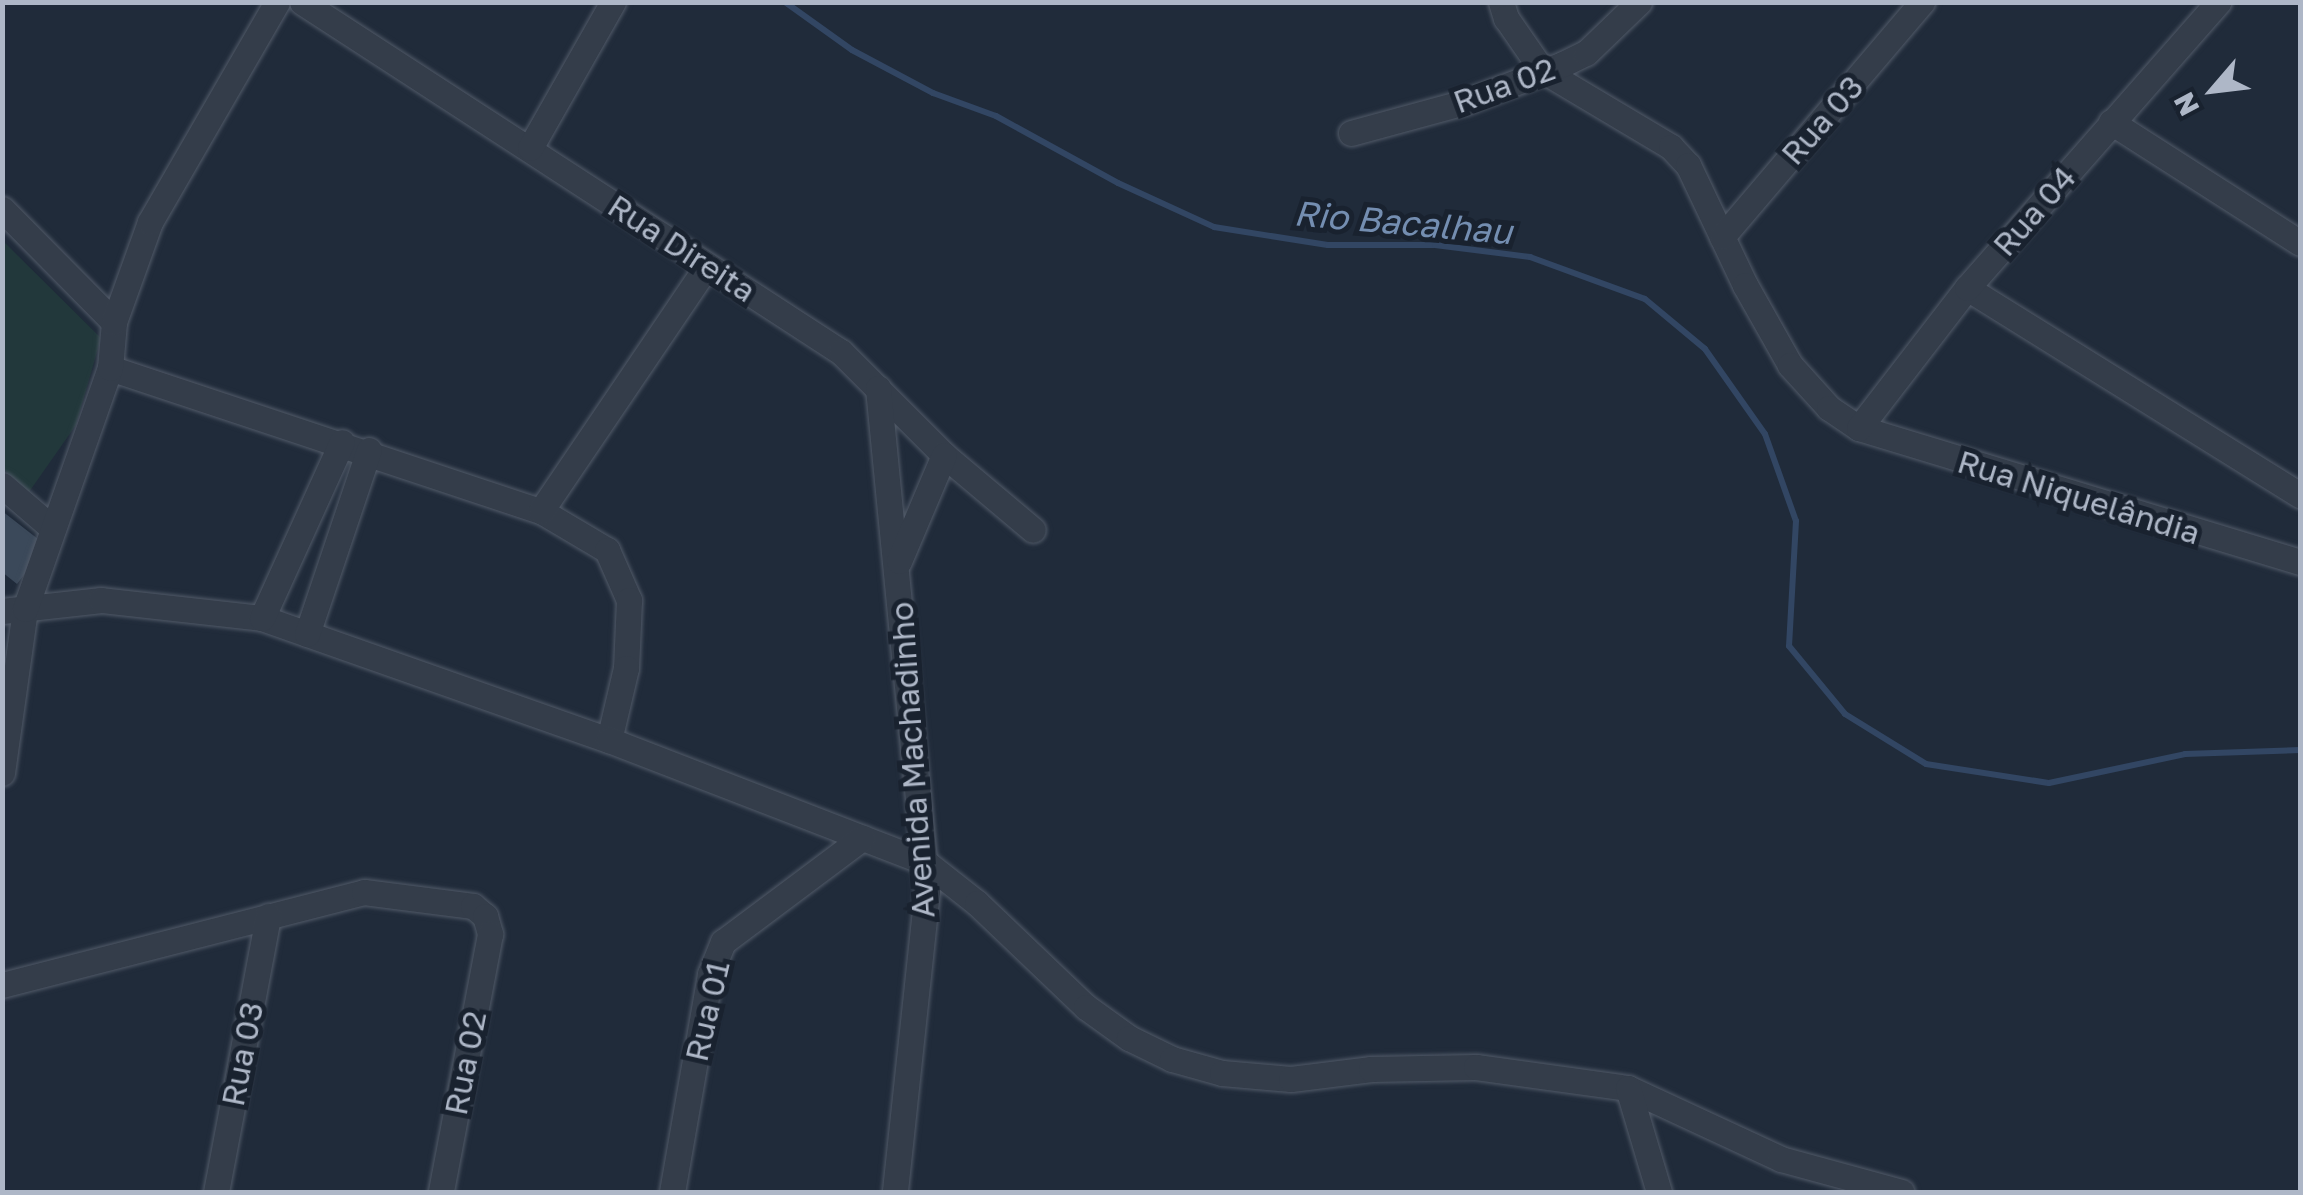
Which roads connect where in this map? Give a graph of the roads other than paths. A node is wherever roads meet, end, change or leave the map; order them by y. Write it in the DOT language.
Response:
graph roads {
  1 [pos="277,2"];
  2 [pos="302,2"];
  3 [pos="612,2"];
  4 [pos="1502,2"];
  5 [pos="1639,2"];
  6 [pos="1922,2"];
  7 [pos="2218,2"];
  8 [pos="1542,70"];
  9 [pos="2111,122"];
  10 [pos="1351,132"];
  11 [pos="530,148"];
  12 [pos="2,209"];
  13 [pos="1722,237"];
  14 [pos="2300,243"];
  15 [pos="707,266"];
  16 [pos="1967,288"];
  17 [pos="114,322"];
  18 [pos="110,368"];
  19 [pos="878,388"];
  20 [pos="1859,428"];
  21 [pos="342,442"];
  22 [pos="369,450"];
  23 [pos="944,455"];
  24 [pos="2,485"];
  25 [pos="2300,495"];
  26 [pos="541,511"];
  27 [pos="52,528"];
  28 [pos="1033,530"];
  29 [pos="2300,562"];
  30 [pos="898,566"];
  31 [pos="14,610"];
  32 [pos="262,618"];
  33 [pos="306,634"];
  34 [pos="609,740"];
  35 [pos="2,772"];
  36 [pos="862,838"];
  37 [pos="925,862"];
  38 [pos="268,916"];
  39 [pos="2,985"];
  40 [pos="1628,1088"];
  41 [pos="216,1192"];
  42 [pos="441,1192"];
  43 [pos="672,1192"];
  44 [pos="899,1192"];
  45 [pos="1659,1192"];
  46 [pos="1902,1192"];
  1 -- 17 [label="street"];
  2 -- 11 [label="street, Rua Direita"];
  3 -- 11 [label="street"];
  4 -- 8 [label="street"];
  5 -- 8 [label="street, Rua 02"];
  6 -- 13 [label="street, Rua 03"];
  7 -- 9 [label="street, Rua 04"];
  8 -- 10 [label="street, Rua 02"];
  8 -- 13 [label="street"];
  9 -- 14 [label="street"];
  9 -- 16 [label="street, Rua 04"];
  11 -- 15 [label="street, Rua Direita"];
  12 -- 17 [label="street"];
  13 -- 20 [label="street"];
  15 -- 19 [label="street, Rua Direita"];
  15 -- 26 [label="street"];
  16 -- 20 [label="street, Rua 04"];
  16 -- 25 [label="street"];
  17 -- 18 [label="street"];
  18 -- 21 [label="street"];
  18 -- 27 [label="street"];
  19 -- 23 [label="street, Rua Direita"];
  19 -- 30 [label="street, Avenida Machadinho"];
  20 -- 29 [label="street, Rua Niquelândia"];
  21 -- 22 [label="street"];
  21 -- 32 [label="street"];
  22 -- 26 [label="street"];
  22 -- 33 [label="street"];
  23 -- 28 [label="street, Rua Direita"];
  23 -- 30 [label="street"];
  24 -- 27 [label="street"];
  26 -- 34 [label="street"];
  27 -- 31 [label="street"];
  30 -- 37 [label="street, Avenida Machadinho"];
  31 -- 32 [label="street"];
  31 -- 35 [label="street"];
  32 -- 33 [label="street"];
  33 -- 34 [label="street"];
  34 -- 36 [label="street"];
  36 -- 37 [label="street"];
  36 -- 43 [label="street, Rua 01"];
  37 -- 40 [label="street"];
  37 -- 44 [label="street, Avenida Machadinho"];
  38 -- 39 [label="street"];
  38 -- 41 [label="street, Rua 03"];
  38 -- 42 [label="street, Rua 02"];
  40 -- 45 [label="street"];
  40 -- 46 [label="street"];
}
